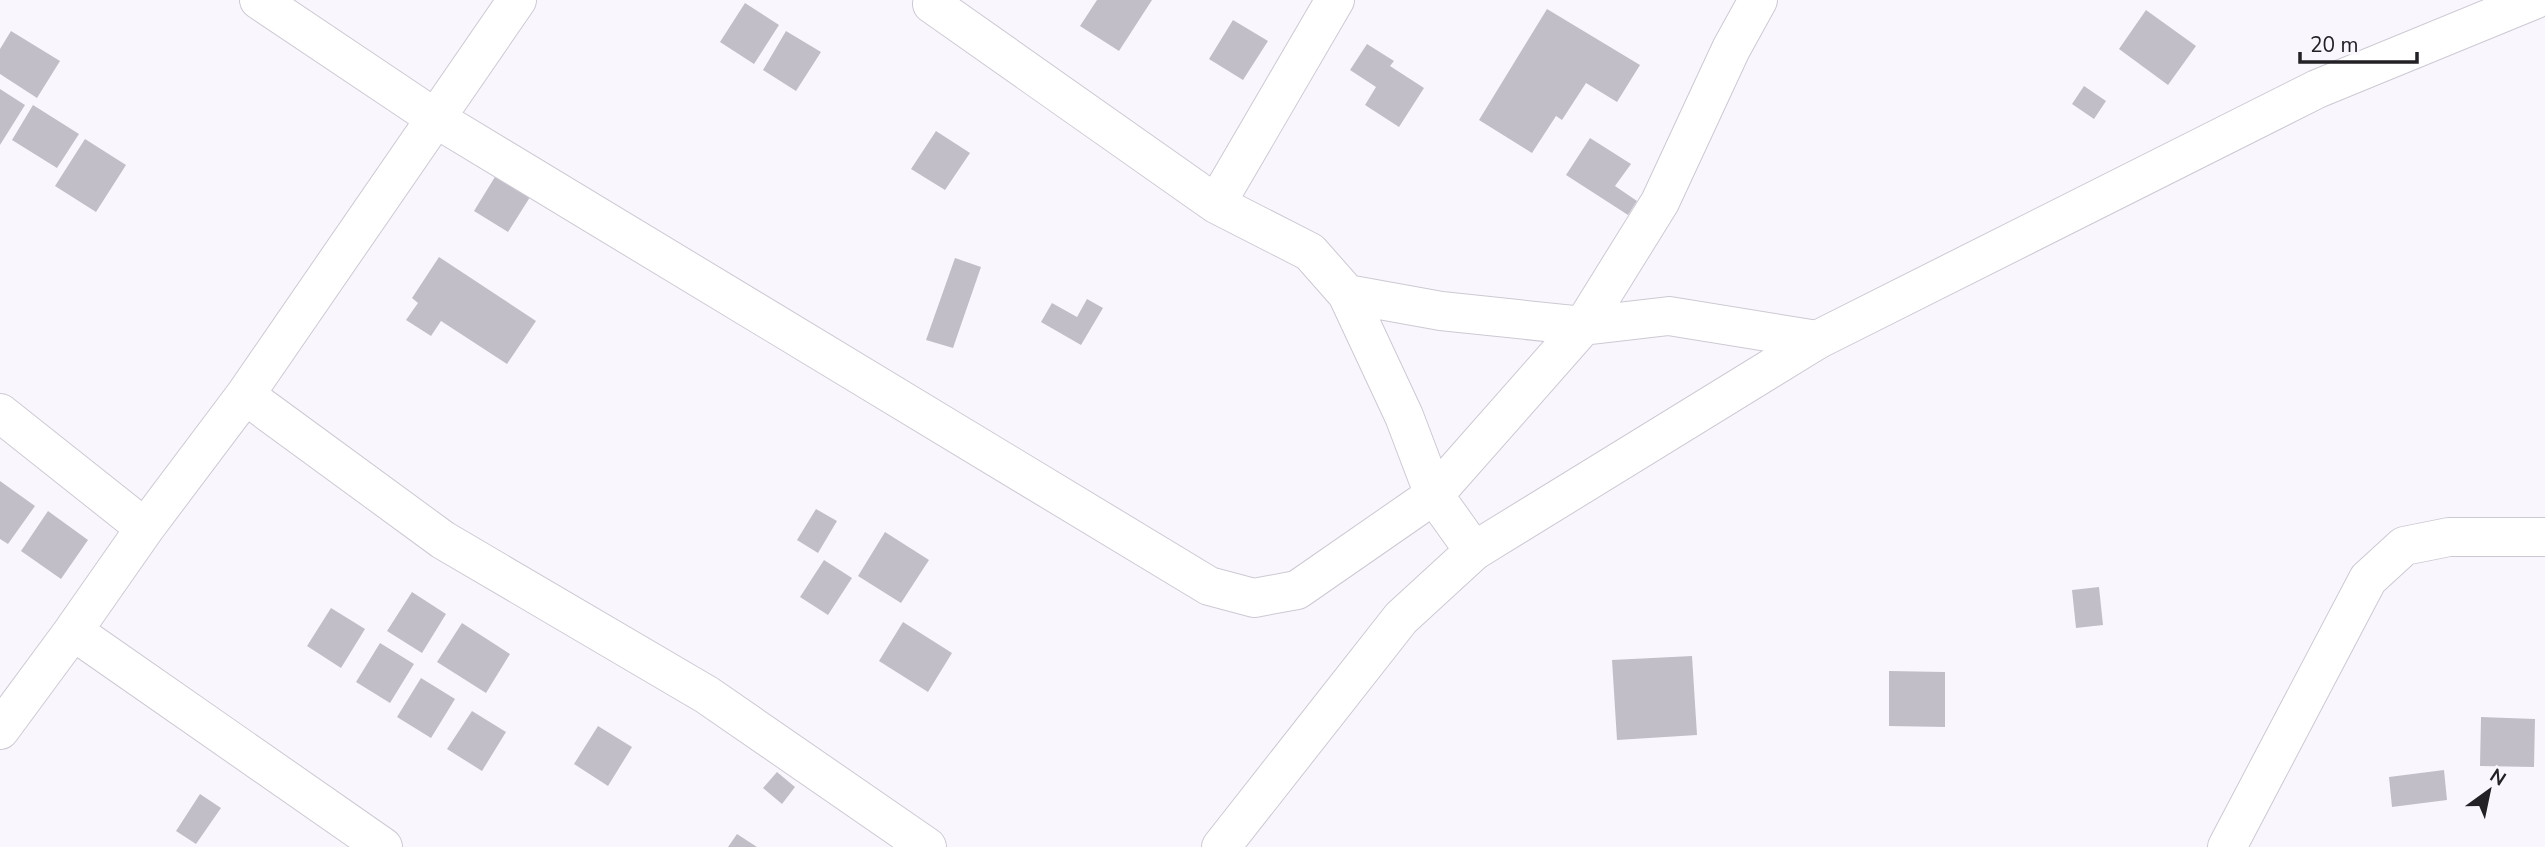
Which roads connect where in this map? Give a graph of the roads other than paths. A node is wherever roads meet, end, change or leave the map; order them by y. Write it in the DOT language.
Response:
graph roads {
  1 [pos="259,0"];
  2 [pos="517,0"];
  3 [pos="1335,0"];
  4 [pos="1758,0"];
  5 [pos="2534,0"];
  6 [pos="931,1"];
  7 [pos="435,118"];
  8 [pos="1216,204"];
  9 [pos="1347,295"];
  10 [pos="1583,326"];
  11 [pos="1816,340"];
  12 [pos="245,395"];
  13 [pos="0,413"];
  14 [pos="1434,495"];
  15 [pos="145,528"];
  16 [pos="2545,537"];
  17 [pos="1474,551"];
  18 [pos="73,631"];
  19 [pos="0,730"];
  20 [pos="2237,843"];
  21 [pos="383,847"];
  22 [pos="927,847"];
  23 [pos="1221,847"];
  1 -- 7 [label="street"];
  2 -- 7 [label="street"];
  3 -- 8 [label="street"];
  4 -- 10 [label="street"];
  5 -- 11 [label="street"];
  6 -- 8 [label="street"];
  7 -- 12 [label="street"];
  7 -- 14 [label="street"];
  8 -- 9 [label="street"];
  9 -- 10 [label="street"];
  9 -- 14 [label="street"];
  10 -- 11 [label="street"];
  10 -- 14 [label="street"];
  11 -- 17 [label="street"];
  12 -- 15 [label="street"];
  12 -- 22 [label="street"];
  13 -- 15 [label="street"];
  14 -- 17 [label="street"];
  15 -- 18 [label="street"];
  16 -- 20 [label="street"];
  17 -- 23 [label="street"];
  18 -- 19 [label="street"];
  18 -- 21 [label="street"];
}
